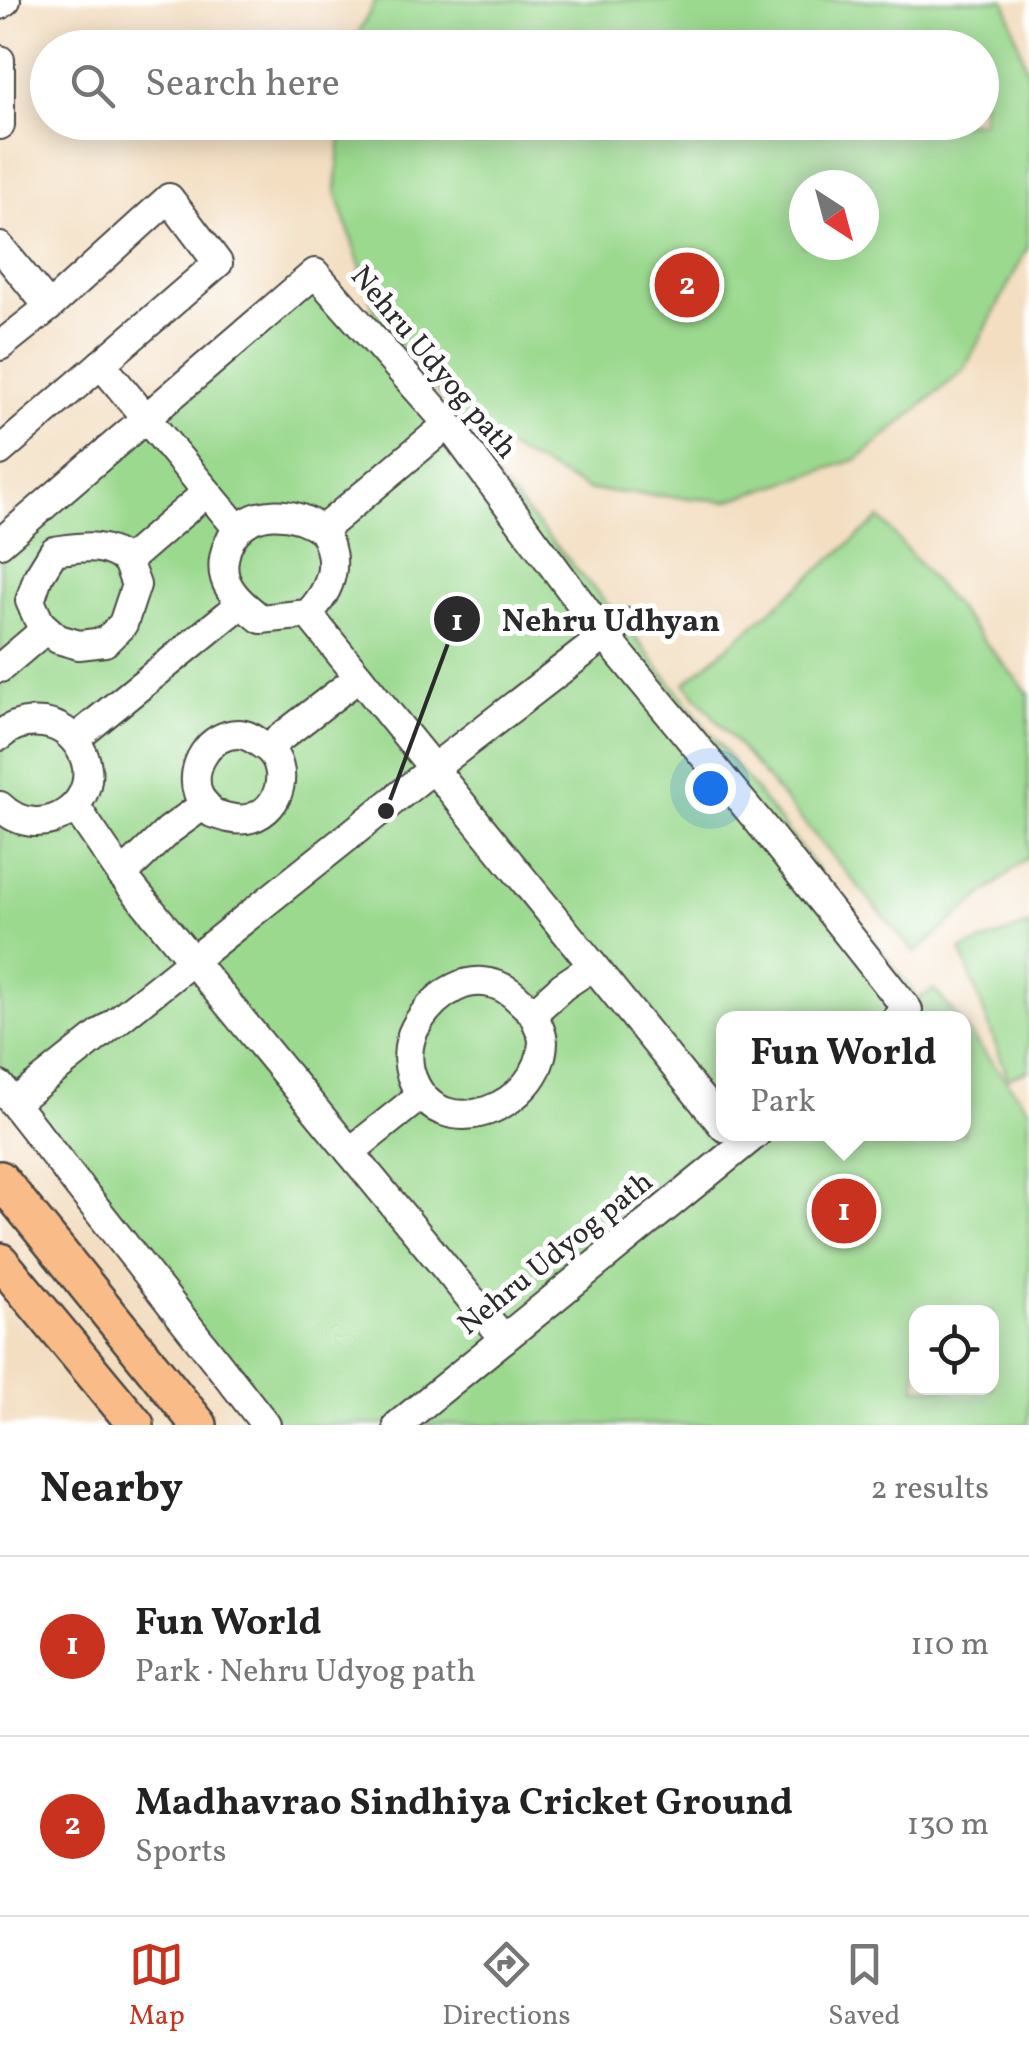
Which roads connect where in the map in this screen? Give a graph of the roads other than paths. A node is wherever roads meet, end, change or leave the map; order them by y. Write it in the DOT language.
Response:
graph roads {
  1 [pos="6,0"];
  2 [pos="0,5"];
  3 [pos="0,60"];
  4 [pos="0,125"];
  5 [pos="0,246"];
  6 [pos="49,307"];
  7 [pos="0,346"];
  8 [pos="101,364"];
  9 [pos="146,418"];
  10 [pos="448,424"];
  11 [pos="0,451"];
  12 [pos="208,492"];
  13 [pos="238,528"];
  14 [pos="322,530"];
  15 [pos="0,543"];
  16 [pos="127,561"];
  17 [pos="242,604"];
  18 [pos="308,614"];
  19 [pos="46,629"];
  20 [pos="614,629"];
  21 [pos="0,668"];
  22 [pos="358,676"];
  23 [pos="1,733"];
  24 [pos="75,739"];
  25 [pos="267,748"];
  26 [pos="434,768"];
  27 [pos="206,804"];
  28 [pos="0,806"];
  29 [pos="76,806"];
  30 [pos="122,876"];
  31 [pos="191,960"];
  32 [pos="593,966"];
  33 [pos="900,1011"];
  34 [pos="533,1013"];
  35 [pos="7,1094"];
  36 [pos="420,1096"];
  37 [pos="716,1110"];
  38 [pos="730,1141"];
  39 [pos="350,1152"];
  40 [pos="0,1179"];
  41 [pos="0,1262"];
  42 [pos="504,1339"];
  43 [pos="136,1425"];
  44 [pos="199,1425"];
  45 [pos="266,1425"];
  46 [pos="398,1425"];
  1 -- 2 [label="street"];
  3 -- 4 [label="street"];
  5 -- 6 [label="street"];
  6 -- 7 [label="street"];
  6 -- 8 [label="street"];
  8 -- 9 [label="street"];
  8 -- 11 [label="street"];
  9 -- 10 [label="street, Nehru Udyog path"];
  9 -- 12 [label="street"];
  9 -- 15 [label="street, Nehru Udyog path"];
  10 -- 14 [label="street"];
  10 -- 20 [label="street, Nehru Udyog path"];
  12 -- 13 [label="street"];
  12 -- 16 [label="street"];
  13 -- 14 [label="street"];
  13 -- 17 [label="street"];
  14 -- 18 [label="street"];
  16 -- 19 [label="street"];
  16 -- 19 [label="street"];
  17 -- 18 [label="street"];
  17 -- 24 [label="street"];
  18 -- 22 [label="street"];
  19 -- 21 [label="street"];
  20 -- 26 [label="street"];
  20 -- 33 [label="street, Nehru Udyog path"];
  22 -- 25 [label="street"];
  22 -- 26 [label="street"];
  23 -- 24 [label="street"];
  24 -- 29 [label="street"];
  25 -- 27 [label="street"];
  25 -- 27 [label="street"];
  26 -- 31 [label="street"];
  26 -- 32 [label="street"];
  27 -- 30 [label="street"];
  28 -- 29 [label="street"];
  29 -- 30 [label="street"];
  30 -- 31 [label="street"];
  31 -- 35 [label="street"];
  31 -- 39 [label="street"];
  32 -- 34 [label="street"];
  32 -- 37 [label="street"];
  34 -- 36 [label="street"];
  34 -- 36 [label="street"];
  35 -- 45 [label="street"];
  36 -- 39 [label="street"];
  38 -- 42 [label="street, Nehru Udyog path"];
  39 -- 42 [label="street"];
  40 -- 44 [label="main road"];
  41 -- 43 [label="main road"];
  42 -- 46 [label="street, Nehru Udyog path"];
}
